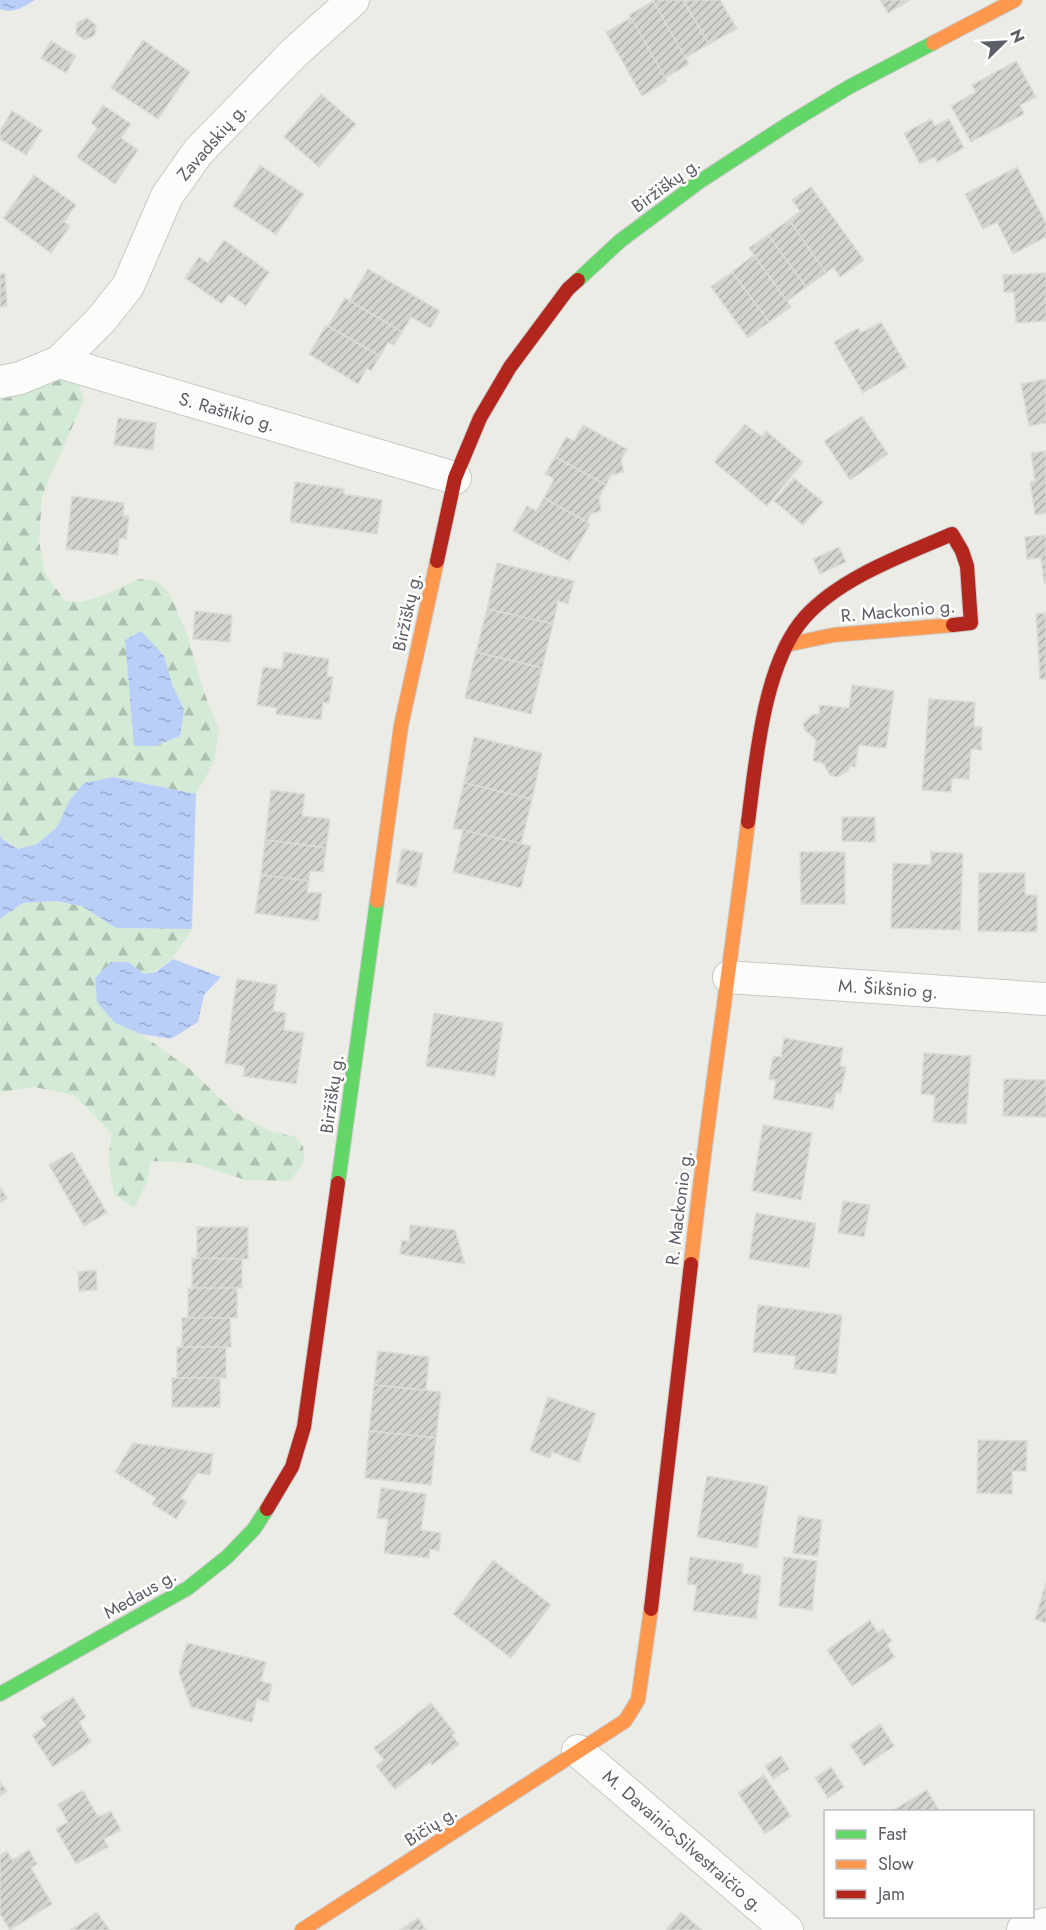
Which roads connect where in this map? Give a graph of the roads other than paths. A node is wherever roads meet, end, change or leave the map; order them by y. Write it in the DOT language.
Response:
graph roads {
  1 [pos="353,0"];
  2 [pos="1015,0"];
  3 [pos="59,362"];
  4 [pos="0,382"];
  5 [pos="455,478"];
  6 [pos="786,645"];
  7 [pos="729,977"];
  8 [pos="1046,999"];
  9 [pos="275,1498"];
  10 [pos="0,1694"];
  11 [pos="578,1751"];
  12 [pos="1046,1924"];
  13 [pos="302,1930"];
  14 [pos="787,1930"];
  15 [pos="1023,1930"];
  1 -- 3 [label="street, Zavadskių g."];
  2 -- 5 [label="street, Biržiškų g."];
  3 -- 4 [label="street"];
  3 -- 5 [label="street, S. Raštikio g."];
  5 -- 9 [label="street, Biržiškų g."];
  6 -- 6 [label="street, R. Mackonio g."];
  6 -- 7 [label="street, R. Mackonio g."];
  7 -- 8 [label="street, M. Šikšnio g."];
  7 -- 11 [label="street, R. Mackonio g."];
  9 -- 10 [label="street, Medaus g."];
  11 -- 13 [label="street, Bičių g."];
  11 -- 14 [label="street, M. Davainio-Silvestraičio g."];
  12 -- 15 [label="street"];
}
